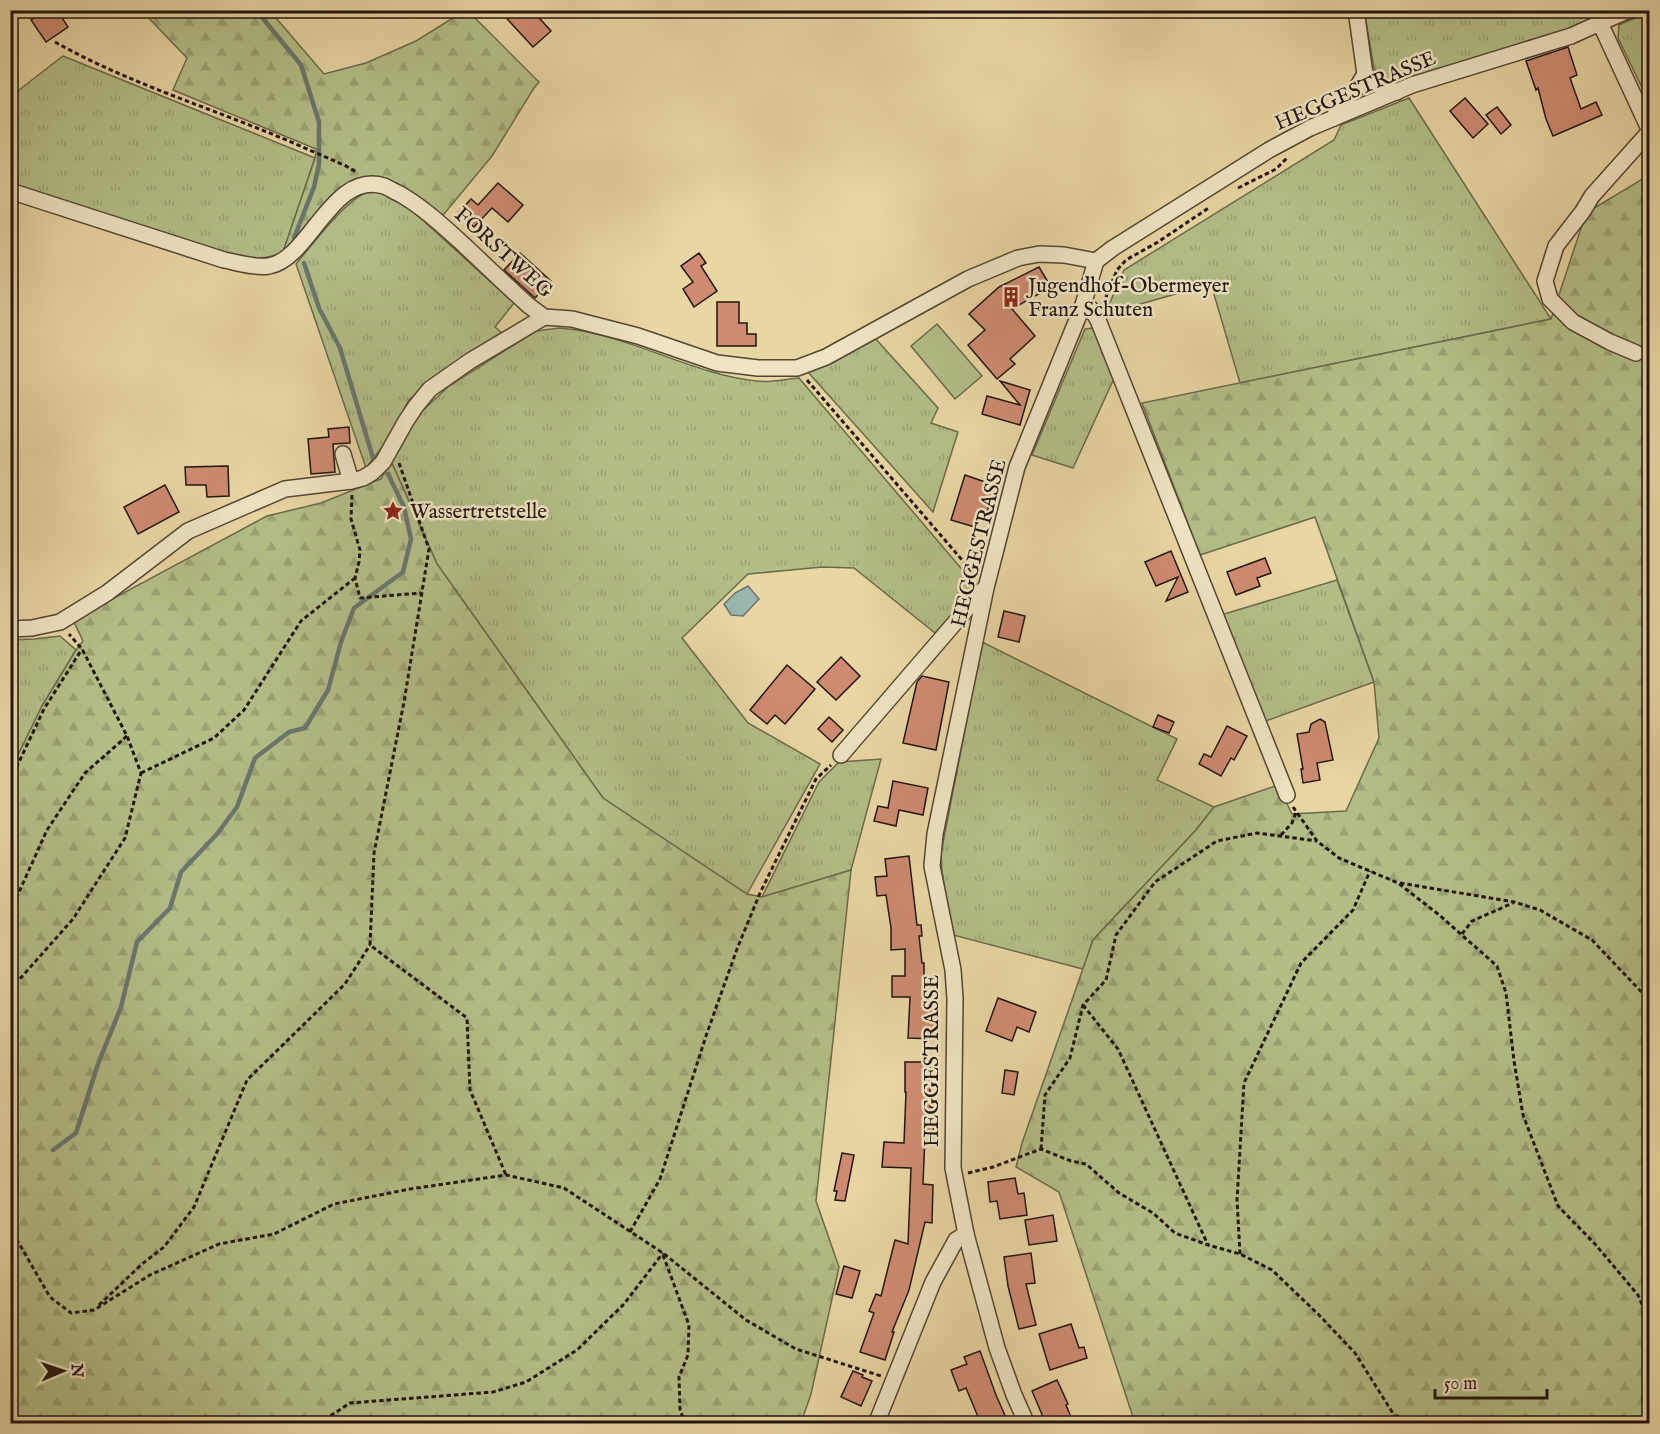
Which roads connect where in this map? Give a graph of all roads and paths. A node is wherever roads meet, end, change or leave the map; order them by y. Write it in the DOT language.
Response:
graph roads {
  1 [pos="1356,10"];
  2 [pos="1629,10"];
  3 [pos="1600,23"];
  4 [pos="55,42"];
  5 [pos="1365,75"];
  6 [pos="1397,92"];
  7 [pos="1334,118"];
  8 [pos="1650,131"];
  9 [pos="1293,151"];
  10 [pos="374,184"];
  11 [pos="10,190"];
  12 [pos="1231,192"];
  13 [pos="1213,204"];
  14 [pos="1096,261"];
  15 [pos="1083,305"];
  16 [pos="544,317"];
  17 [pos="1098,320"];
  18 [pos="1636,353"];
  19 [pos="797,368"];
  20 [pos="392,446"];
  21 [pos="343,454"];
  22 [pos="351,481"];
  23 [pos="355,578"];
  24 [pos="986,588"];
  25 [pos="421,593"];
  26 [pos="60,622"];
  27 [pos="10,629"];
  28 [pos="82,649"];
  29 [pos="127,736"];
  30 [pos="841,755"];
  31 [pos="141,772"];
  32 [pos="10,781"];
  33 [pos="1287,795"];
  34 [pos="1296,812"];
  35 [pos="1280,836"];
  36 [pos="1317,841"];
  37 [pos="1370,871"];
  38 [pos="1398,883"];
  39 [pos="1514,902"];
  40 [pos="10,912"];
  41 [pos="1462,934"];
  42 [pos="370,945"];
  43 [pos="10,990"];
  44 [pos="1650,1000"];
  45 [pos="1083,1005"];
  46 [pos="1041,1149"];
  47 [pos="506,1175"];
  48 [pos="955,1177"];
  49 [pos="630,1232"];
  50 [pos="966,1234"];
  51 [pos="10,1235"];
  52 [pos="1208,1245"];
  53 [pos="663,1253"];
  54 [pos="1240,1254"];
  55 [pos="94,1310"];
  56 [pos="1650,1324"];
  57 [pos="894,1381"];
  58 [pos="1394,1415"];
  59 [pos="881,1420"];
  60 [pos="318,1424"];
  61 [pos="685,1424"];
  62 [pos="1027,1424"];
  63 [pos="1398,1424"];
  64 [pos="1412,1424"];
  1 -- 5 [label="street"];
  2 -- 3 [label="street, HEGGESTRASSE"];
  3 -- 6 [label="street, HEGGESTRASSE"];
  3 -- 8 [label="street"];
  4 -- 10 [label="path"];
  5 -- 6 [label="street"];
  5 -- 7 [label="street"];
  6 -- 7 [label="street, HEGGESTRASSE"];
  7 -- 14 [label="street, HEGGESTRASSE"];
  8 -- 18 [label="street"];
  9 -- 12 [label="path"];
  10 -- 11 [label="street"];
  10 -- 16 [label="street, FORSTWEG"];
  13 -- 17 [label="path"];
  14 -- 15 [label="street, HEGGESTRASSE"];
  14 -- 19 [label="street, FORSTWEG"];
  15 -- 17 [label="street"];
  15 -- 24 [label="street, HEGGESTRASSE"];
  16 -- 19 [label="street, FORSTWEG"];
  16 -- 20 [label="street"];
  17 -- 33 [label="street"];
  19 -- 24 [label="path"];
  20 -- 22 [label="street"];
  20 -- 25 [label="path"];
  21 -- 22 [label="street"];
  22 -- 23 [label="path"];
  22 -- 26 [label="street"];
  23 -- 25 [label="path"];
  23 -- 31 [label="path"];
  24 -- 30 [label="street"];
  24 -- 48 [label="street, HEGGESTRASSE"];
  25 -- 42 [label="path"];
  26 -- 27 [label="street"];
  26 -- 28 [label="path"];
  28 -- 29 [label="path"];
  28 -- 32 [label="path"];
  29 -- 31 [label="path"];
  29 -- 40 [label="path"];
  30 -- 49 [label="path"];
  31 -- 43 [label="path"];
  33 -- 34 [label="path"];
  34 -- 35 [label="path"];
  34 -- 36 [label="path"];
  35 -- 36 [label="path"];
  35 -- 45 [label="path"];
  36 -- 37 [label="path"];
  37 -- 38 [label="path"];
  37 -- 54 [label="path"];
  38 -- 39 [label="path"];
  38 -- 41 [label="path"];
  39 -- 41 [label="path"];
  39 -- 44 [label="path"];
  41 -- 56 [label="path"];
  42 -- 47 [label="path"];
  42 -- 55 [label="path"];
  45 -- 46 [label="path"];
  45 -- 52 [label="path"];
  46 -- 48 [label="path"];
  46 -- 52 [label="path"];
  47 -- 49 [label="path"];
  47 -- 55 [label="path"];
  48 -- 50 [label="street, HEGGESTRASSE"];
  49 -- 53 [label="path"];
  50 -- 57 [label="street"];
  50 -- 62 [label="street, HEGGESTRASSE"];
  51 -- 55 [label="path"];
  52 -- 54 [label="path"];
  53 -- 57 [label="path"];
  53 -- 60 [label="path"];
  53 -- 61 [label="path"];
  54 -- 58 [label="path"];
  57 -- 59 [label="street"];
  58 -- 63 [label="path"];
  58 -- 64 [label="path"];
}
